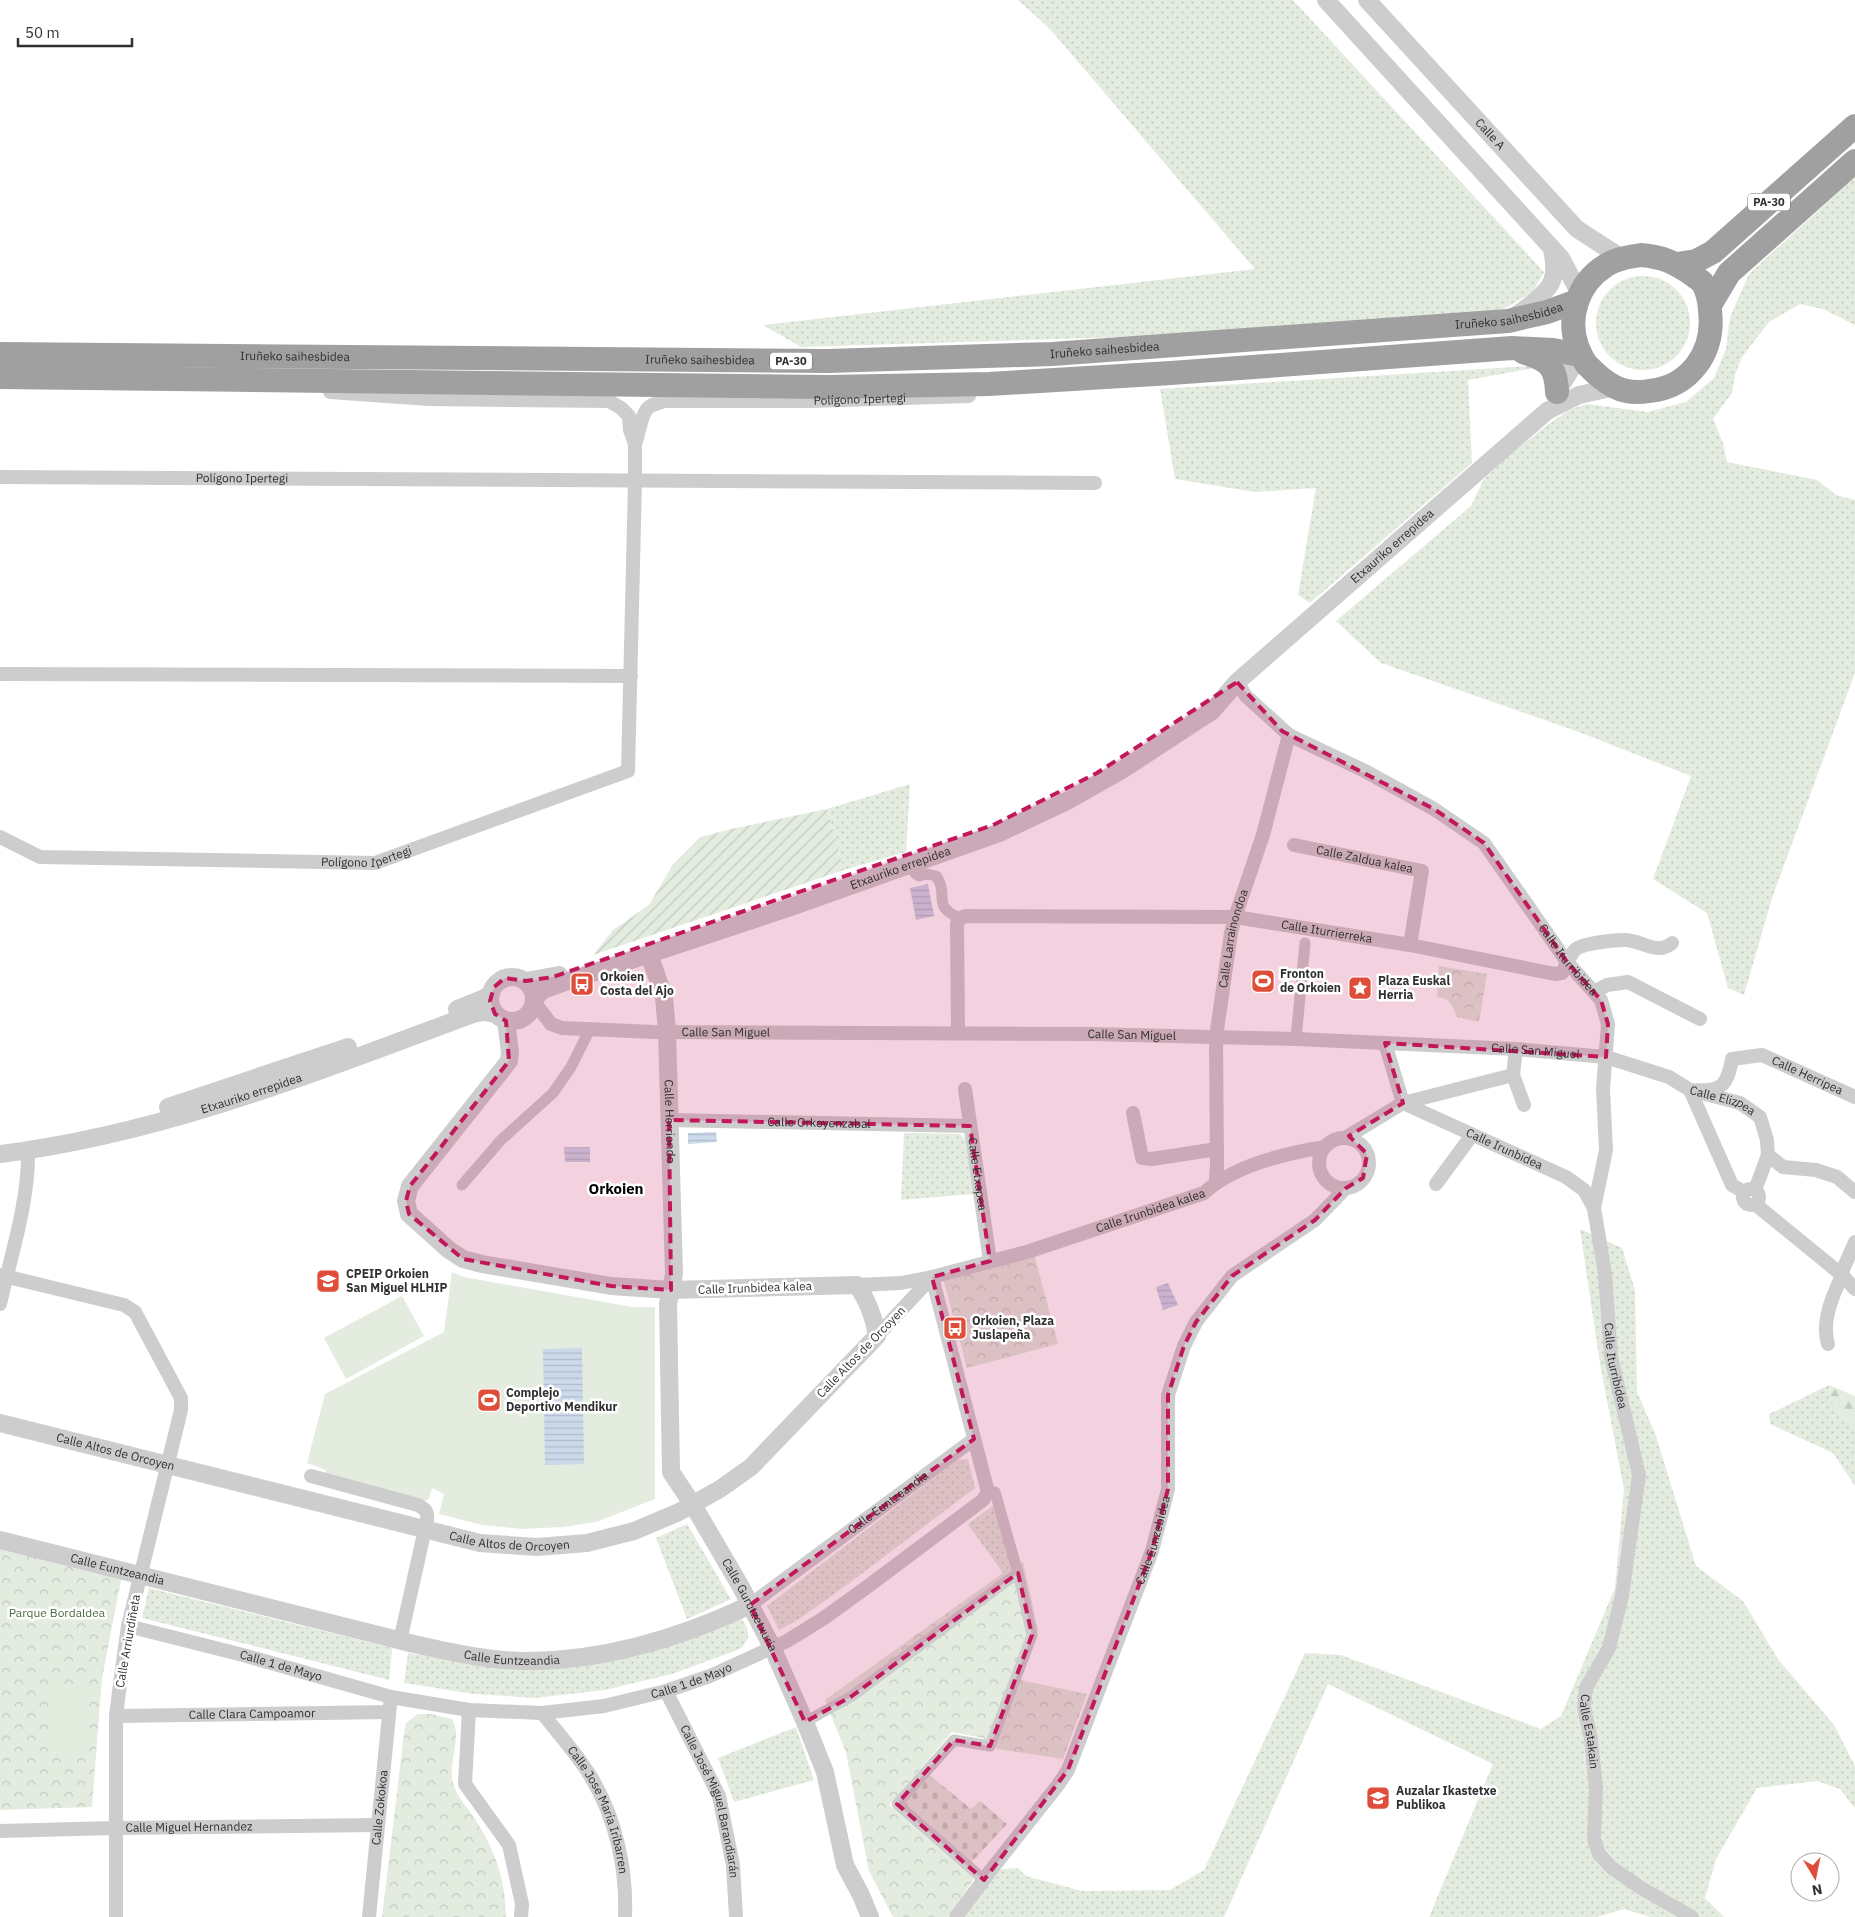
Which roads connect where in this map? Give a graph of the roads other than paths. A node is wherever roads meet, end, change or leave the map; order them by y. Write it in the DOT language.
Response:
graph roads {
  1 [pos="1326,0"];
  2 [pos="1367,0"];
  3 [pos="1855,126"];
  4 [pos="1855,161"];
  5 [pos="1552,249"];
  6 [pos="1622,258"];
  7 [pos="1676,264"];
  8 [pos="1578,297"];
  9 [pos="1710,305"];
  10 [pos="1508,321"];
  11 [pos="1512,348"];
  12 [pos="0,354"];
  13 [pos="1580,355"];
  14 [pos="1112,376"];
  15 [pos="0,377"];
  16 [pos="167,380"];
  17 [pos="1615,387"];
  18 [pos="1552,401"];
  19 [pos="635,444"];
  20 [pos="0,477"];
  21 [pos="635,482"];
  22 [pos="1095,484"];
  23 [pos="0,674"];
  24 [pos="632,676"];
  25 [pos="1237,682"];
  26 [pos="1289,735"];
  27 [pos="0,837"];
  28 [pos="1294,844"];
  29 [pos="912,865"];
  30 [pos="1235,917"];
  31 [pos="960,918"];
  32 [pos="1672,943"];
  33 [pos="1305,944"];
  34 [pos="1410,945"];
  35 [pos="649,954"];
  36 [pos="1567,962"];
  37 [pos="526,981"];
  38 [pos="1594,992"];
  39 [pos="491,994"];
  40 [pos="535,1000"];
  41 [pos="500,1017"];
  42 [pos="1700,1019"];
  43 [pos="590,1029"];
  44 [pos="667,1031"];
  45 [pos="958,1033"];
  46 [pos="1216,1037"];
  47 [pos="1296,1039"];
  48 [pos="1386,1043"];
  49 [pos="1516,1049"];
  50 [pos="1606,1057"];
  51 [pos="1513,1075"];
  52 [pos="1669,1077"];
  53 [pos="964,1088"];
  54 [pos="1690,1090"];
  55 [pos="1855,1098"];
  56 [pos="1403,1102"];
  57 [pos="1524,1105"];
  58 [pos="1133,1114"];
  59 [pos="669,1120"];
  60 [pos="970,1126"];
  61 [pos="1472,1135"];
  62 [pos="1345,1138"];
  63 [pos="0,1144"];
  64 [pos="1325,1147"];
  65 [pos="1217,1149"];
  66 [pos="28,1151"];
  67 [pos="0,1154"];
  68 [pos="1768,1155"];
  69 [pos="1216,1182"];
  70 [pos="1436,1184"];
  71 [pos="462,1185"];
  72 [pos="1346,1188"];
  73 [pos="1855,1192"];
  74 [pos="1751,1195"];
  75 [pos="1594,1208"];
  76 [pos="1855,1242"];
  77 [pos="990,1261"];
  78 [pos="3,1275"];
  79 [pos="1842,1276"];
  80 [pos="932,1277"];
  81 [pos="857,1285"];
  82 [pos="1855,1288"];
  83 [pos="671,1290"];
  84 [pos="0,1304"];
  85 [pos="877,1336"];
  86 [pos="1828,1344"];
  87 [pos="0,1423"];
  88 [pos="974,1439"];
  89 [pos="167,1465"];
  90 [pos="1639,1475"];
  91 [pos="311,1476"];
  92 [pos="988,1492"];
  93 [pos="693,1505"];
  94 [pos="425,1530"];
  95 [pos="0,1540"];
  96 [pos="1018,1573"];
  97 [pos="142,1576"];
  98 [pos="750,1605"];
  99 [pos="128,1626"];
  100 [pos="400,1641"];
  101 [pos="772,1647"];
  102 [pos="666,1692"];
  103 [pos="391,1697"];
  104 [pos="469,1710"];
  105 [pos="389,1712"];
  106 [pos="542,1712"];
  107 [pos="116,1716"];
  108 [pos="805,1722"];
  109 [pos="378,1826"];
  110 [pos="115,1828"];
  111 [pos="0,1831"];
  112 [pos="984,1880"];
  113 [pos="116,1917"];
  114 [pos="369,1917"];
  115 [pos="521,1917"];
  116 [pos="625,1917"];
  117 [pos="736,1917"];
  118 [pos="870,1917"];
  119 [pos="956,1917"];
  120 [pos="1692,1917"];
  1 -- 5 [label="street"];
  2 -- 6 [label="street, Calle A"];
  3 -- 7 [label="highway, PA-30"];
  4 -- 9 [label="highway, PA-30"];
  5 -- 8 [label="street"];
  5 -- 10 [label="street"];
  6 -- 7 [label="highway"];
  6 -- 8 [label="highway"];
  7 -- 9 [label="highway"];
  8 -- 10 [label="highway, Iruñeko saihesbidea / PA-30"];
  8 -- 13 [label="highway"];
  9 -- 17 [label="highway"];
  10 -- 12 [label="highway, Iruñeko saihesbidea / PA-30"];
  11 -- 13 [label="highway, Iruñeko saihesbidea / PA-30"];
  11 -- 14 [label="highway, Iruñeko saihesbidea / PA-30"];
  11 -- 18 [label="highway, Iruñeko saihesbidea / PA-30"];
  13 -- 17 [label="highway"];
  13 -- 18 [label="street, Etxauriko errepidea"];
  14 -- 16 [label="highway, Iruñeko saihesbidea / PA-30"];
  14 -- 19 [label="street, Polígono Ipertegi"];
  15 -- 16 [label="highway, Iruñeko saihesbidea / PA-30"];
  16 -- 19 [label="street, Polígono Ipertegi"];
  17 -- 18 [label="street, Etxauriko errepidea"];
  18 -- 25 [label="street, Etxauriko errepidea"];
  19 -- 21 [label="street, Polígono Ipertegi"];
  20 -- 21 [label="street, Polígono Ipertegi"];
  21 -- 22 [label="street, Polígono Ipertegi"];
  21 -- 24 [label="street, Polígono Ipertegi"];
  23 -- 24 [label="street"];
  24 -- 27 [label="street, Polígono Ipertegi"];
  25 -- 26 [label="street, Calle Iturribidea"];
  25 -- 29 [label="street, Etxauriko errepidea"];
  25 -- 37 [label="street, Etxauriko errepidea"];
  26 -- 30 [label="street, Calle Larrainondoa"];
  26 -- 36 [label="street, Calle Iturribidea"];
  28 -- 34 [label="street, Calle Zaldua kalea"];
  29 -- 31 [label="street"];
  29 -- 35 [label="street, Etxauriko errepidea"];
  30 -- 31 [label="street, Calle Iturrierreka"];
  30 -- 34 [label="street, Calle Iturrierreka"];
  30 -- 46 [label="street, Calle Larrainondoa"];
  31 -- 45 [label="street"];
  32 -- 36 [label="street, Calle Iturrierreka"];
  33 -- 47 [label="street"];
  34 -- 36 [label="street, Calle Iturrierreka"];
  35 -- 40 [label="street, Etxauriko errepidea"];
  35 -- 44 [label="street, Calle Herriondo"];
  36 -- 38 [label="street, Calle Iturribidea"];
  37 -- 39 [label="street"];
  37 -- 40 [label="street"];
  38 -- 42 [label="street"];
  38 -- 50 [label="street, Calle Iturribidea"];
  39 -- 41 [label="street"];
  39 -- 63 [label="street, Etxauriko errepidea"];
  40 -- 41 [label="street"];
  40 -- 43 [label="street, Calle San Miguel"];
  41 -- 66 [label="street, Etxauriko errepidea"];
  41 -- 83 [label="street, Calle Irunbidea kalea"];
  43 -- 44 [label="street, Calle San Miguel"];
  43 -- 71 [label="street"];
  44 -- 45 [label="street, Calle San Miguel"];
  44 -- 59 [label="street, Calle Herriondo"];
  45 -- 46 [label="street, Calle San Miguel"];
  46 -- 47 [label="street, Calle San Miguel"];
  46 -- 65 [label="street, Calle Larrainondoa"];
  47 -- 48 [label="street, Calle San Miguel"];
  48 -- 49 [label="street, Calle San Miguel"];
  48 -- 56 [label="street"];
  49 -- 50 [label="street, Calle San Miguel"];
  49 -- 51 [label="street"];
  50 -- 52 [label="street, Calle San Miguel"];
  50 -- 75 [label="street, Calle Iturribidea"];
  51 -- 56 [label="street"];
  51 -- 57 [label="street"];
  52 -- 54 [label="street, Calle Elizpea"];
  53 -- 60 [label="street, Calle Etxapea"];
  54 -- 55 [label="street, Calle Herripea"];
  54 -- 68 [label="street, Calle Elizpea"];
  54 -- 74 [label="street"];
  56 -- 61 [label="street, Calle Irunbidea"];
  56 -- 62 [label="street"];
  58 -- 65 [label="street"];
  59 -- 60 [label="street, Calle Orkoyenzabal"];
  59 -- 83 [label="street, Calle Herriondo"];
  60 -- 77 [label="street, Calle Etxapea"];
  61 -- 70 [label="street"];
  61 -- 75 [label="street, Calle Irunbidea"];
  62 -- 64 [label="street"];
  62 -- 72 [label="street"];
  64 -- 69 [label="street, Calle Irunbidea kalea"];
  64 -- 72 [label="street"];
  65 -- 69 [label="street, Calle Larrainondoa"];
  66 -- 67 [label="street, Etxauriko errepidea"];
  66 -- 78 [label="street"];
  68 -- 73 [label="street"];
  68 -- 74 [label="street"];
  69 -- 77 [label="street, Calle Irunbidea kalea"];
  72 -- 112 [label="street, Calle Eunzebidea"];
  74 -- 79 [label="street"];
  75 -- 90 [label="street, Calle Iturribidea"];
  76 -- 79 [label="street"];
  77 -- 80 [label="street, Calle Irunbidea kalea"];
  78 -- 84 [label="street"];
  78 -- 89 [label="street, Calle Arriurdiñeta"];
  79 -- 82 [label="street"];
  79 -- 86 [label="street"];
  80 -- 81 [label="street, Calle Irunbidea kalea"];
  80 -- 85 [label="street, Calle Altos de Orcoyen"];
  80 -- 88 [label="street"];
  81 -- 83 [label="street, Calle Irunbidea kalea"];
  81 -- 85 [label="street"];
  83 -- 93 [label="street, Calle Gurutzetxuria"];
  85 -- 93 [label="street, Calle Altos de Orcoyen"];
  87 -- 89 [label="street, Calle Altos de Orcoyen"];
  88 -- 92 [label="street"];
  88 -- 98 [label="street, Calle Euntzeandia"];
  89 -- 94 [label="street, Calle Altos de Orcoyen"];
  89 -- 97 [label="street, Calle Arriurdiñeta"];
  90 -- 120 [label="street, Calle Estakain"];
  91 -- 94 [label="street"];
  92 -- 96 [label="street"];
  92 -- 101 [label="street, Calle 1 de Mayo"];
  93 -- 94 [label="street, Calle Altos de Orcoyen"];
  93 -- 98 [label="street, Calle Gurutzetxuria"];
  94 -- 100 [label="street"];
  95 -- 97 [label="street, Calle Euntzeandia"];
  96 -- 108 [label="street"];
  96 -- 112 [label="street"];
  97 -- 99 [label="street, Calle Arriurdiñeta"];
  97 -- 100 [label="street, Calle Euntzeandia"];
  98 -- 100 [label="street, Calle Euntzeandia"];
  98 -- 101 [label="street, Calle Gurutzetxuria"];
  99 -- 103 [label="street, Calle 1 de Mayo"];
  99 -- 107 [label="street, Calle Arriurdiñeta"];
  101 -- 102 [label="street, Calle 1 de Mayo"];
  101 -- 108 [label="street, Calle Gurutzetxuria"];
  102 -- 106 [label="street, Calle 1 de Mayo"];
  102 -- 117 [label="street, Calle José Miguel Barandiarán"];
  103 -- 104 [label="street, Calle 1 de Mayo"];
  103 -- 105 [label="street, Calle Zokokoa"];
  104 -- 106 [label="street, Calle 1 de Mayo"];
  104 -- 115 [label="street"];
  105 -- 107 [label="street, Calle Clara Campoamor"];
  105 -- 109 [label="street, Calle Zokokoa"];
  106 -- 116 [label="street, Calle Jose María Iribarren"];
  107 -- 110 [label="street, Calle Arriurdiñeta"];
  108 -- 118 [label="street, Calle Gurutzetxuria"];
  109 -- 110 [label="street, Calle Miguel Hernandez"];
  109 -- 114 [label="street, Calle Zokokoa"];
  110 -- 111 [label="street, Calle Miguel Hernandez"];
  110 -- 113 [label="street, Calle Arriurdiñeta"];
  112 -- 119 [label="street, Calle Eunzebidea"];
}
